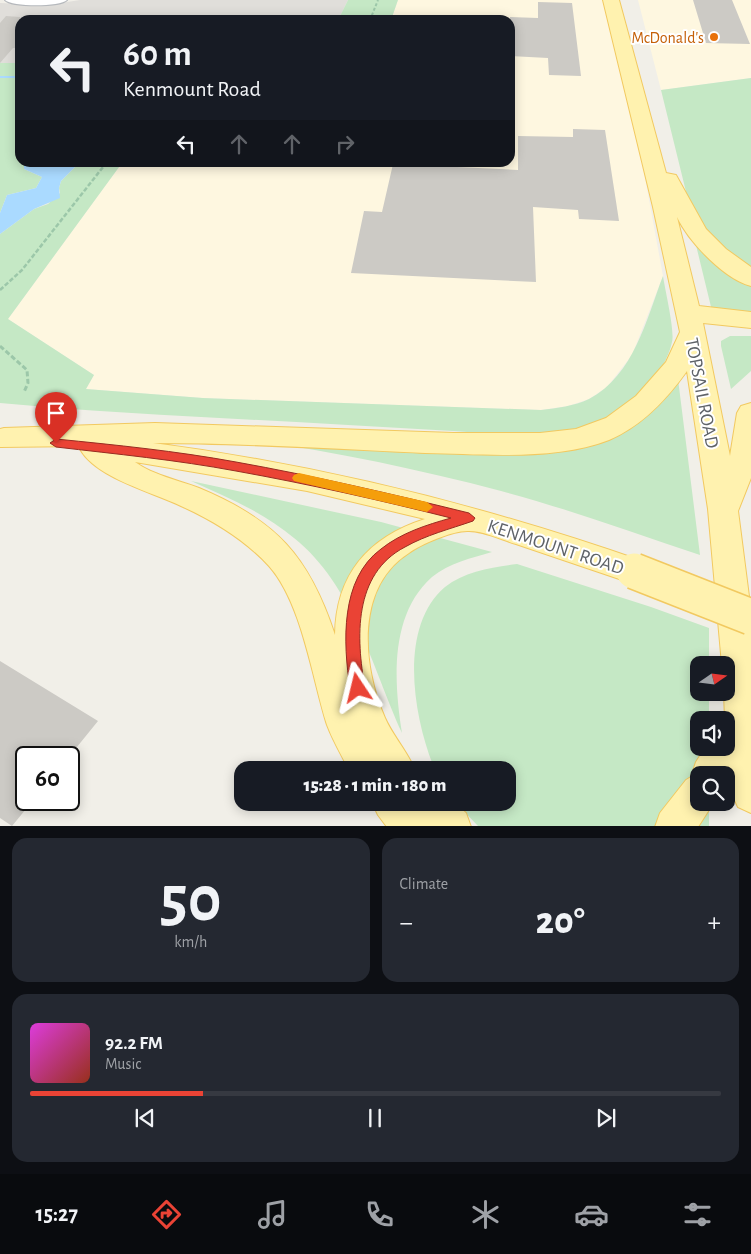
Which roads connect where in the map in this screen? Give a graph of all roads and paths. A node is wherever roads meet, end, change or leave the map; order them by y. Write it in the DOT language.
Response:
graph roads {
  1 [pos="11,0"];
  2 [pos="61,0"];
  3 [pos="378,0"];
  4 [pos="611,0"];
  5 [pos="372,15"];
  6 [pos="646,138"];
  7 [pos="103,167"];
  8 [pos="751,279"];
  9 [pos="0,290"];
  10 [pos="751,320"];
  11 [pos="689,323"];
  12 [pos="0,346"];
  13 [pos="24,392"];
  14 [pos="751,413"];
  15 [pos="2,438"];
  16 [pos="91,446"];
  17 [pos="723,514"];
  18 [pos="469,518"];
  19 [pos="751,617"];
  20 [pos="731,711"];
  21 [pos="735,746"];
  22 [pos="364,761"];
  23 [pos="390,761"];
  24 [pos="751,794"];
  25 [pos="690,805"];
  26 [pos="399,811"];
  27 [pos="434,811"];
  28 [pos="413,826"];
  29 [pos="452,826"];
  30 [pos="674,826"];
  1 -- 2 [label="street"];
  3 -- 5 [label="path"];
  4 -- 6 [label="main road, TOPSAIL ROAD"];
  6 -- 8 [label="main road"];
  6 -- 11 [label="main road, TOPSAIL ROAD"];
  7 -- 9 [label="path"];
  10 -- 11 [label="main road"];
  11 -- 15 [label="main road"];
  11 -- 17 [label="main road, TOPSAIL ROAD"];
  12 -- 13 [label="path"];
  14 -- 17 [label="main road"];
  15 -- 16 [label="main road, KENMOUNT ROAD"];
  16 -- 18 [label="main road, KENMOUNT ROAD"];
  16 -- 22 [label="main road"];
  17 -- 20 [label="main road, TOPSAIL ROAD"];
  18 -- 19 [label="main road, KENMOUNT ROAD, bridge"];
  18 -- 23 [label="main road"];
  21 -- 24 [label="main road, TOPSAIL ROAD"];
  25 -- 30 [label="main road"];
  26 -- 28 [label="main road"];
  27 -- 29 [label="main road"];
}
